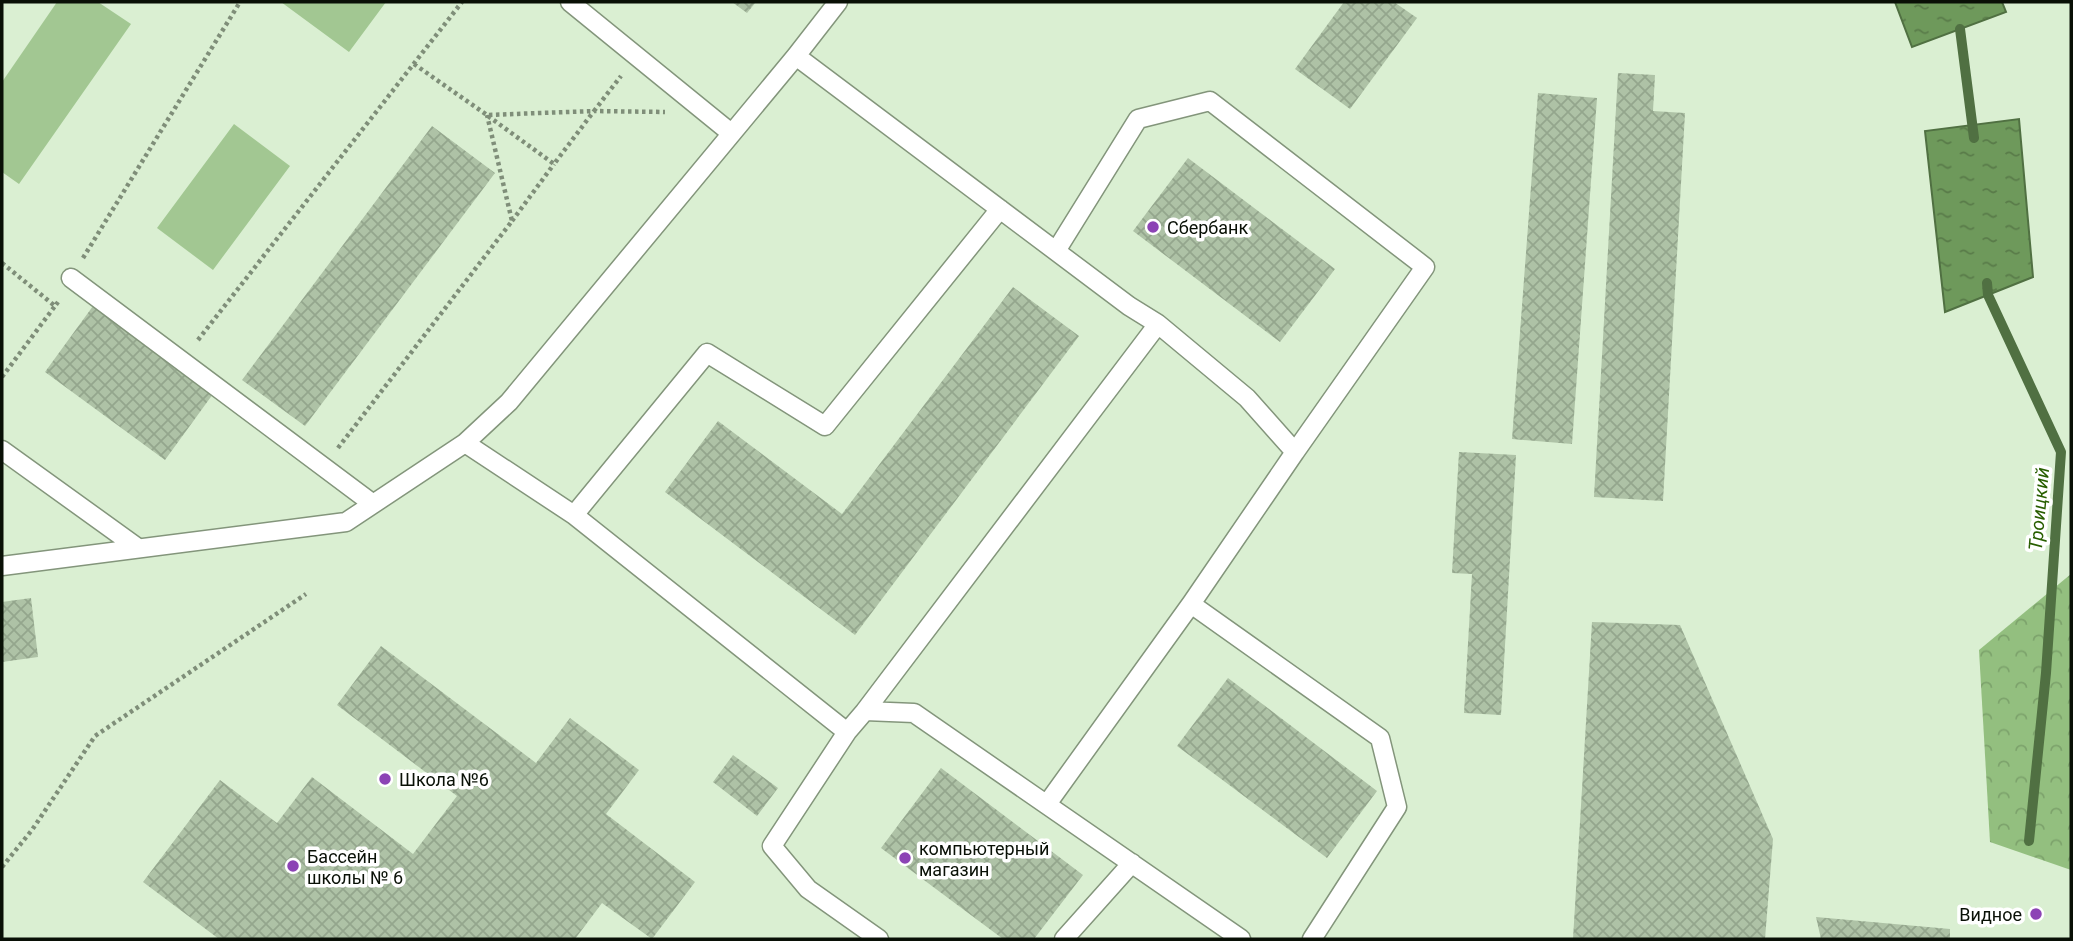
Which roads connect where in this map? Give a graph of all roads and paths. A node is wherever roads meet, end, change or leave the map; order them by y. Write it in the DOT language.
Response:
graph roads {
  1 [pos="240,2"];
  2 [pos="462,2"];
  3 [pos="570,2"];
  4 [pos="838,2"];
  5 [pos="637,56"];
  6 [pos="796,56"];
  7 [pos="414,64"];
  8 [pos="594,111"];
  9 [pos="707,113"];
  10 [pos="487,115"];
  11 [pos="731,133"];
  12 [pos="554,164"];
  13 [pos="1000,209"];
  14 [pos="512,221"];
  15 [pos="1056,251"];
  16 [pos="2,263"];
  17 [pos="71,278"];
  18 [pos="55,306"];
  19 [pos="1158,324"];
  20 [pos="181,361"];
  21 [pos="2,377"];
  22 [pos="465,443"];
  23 [pos="2,450"];
  24 [pos="1295,453"];
  25 [pos="323,467"];
  26 [pos="373,504"];
  27 [pos="574,515"];
  28 [pos="138,548"];
  29 [pos="2,566"];
  30 [pos="306,594"];
  31 [pos="1191,604"];
  32 [pos="865,711"];
  33 [pos="846,732"];
  34 [pos="1047,804"];
  35 [pos="1132,863"];
  36 [pos="2,867"];
  37 [pos="879,939"];
  38 [pos="1064,939"];
  39 [pos="1241,939"];
  40 [pos="1312,939"];
  1 -- 17 [label="path"];
  2 -- 7 [label="path"];
  3 -- 5 [label="lane"];
  4 -- 6 [label="lane"];
  5 -- 8 [label="path"];
  5 -- 9 [label="lane"];
  6 -- 11 [label="lane"];
  6 -- 13 [label="lane"];
  7 -- 10 [label="path"];
  7 -- 20 [label="path"];
  8 -- 9 [label="path"];
  8 -- 10 [label="path"];
  8 -- 12 [label="path"];
  9 -- 11 [label="lane"];
  10 -- 12 [label="path"];
  10 -- 14 [label="path"];
  11 -- 22 [label="lane"];
  12 -- 14 [label="path"];
  13 -- 15 [label="lane"];
  13 -- 27 [label="lane"];
  14 -- 25 [label="path"];
  15 -- 19 [label="lane"];
  15 -- 24 [label="lane"];
  16 -- 18 [label="path"];
  17 -- 18 [label="path"];
  17 -- 20 [label="lane"];
  18 -- 21 [label="path"];
  19 -- 24 [label="lane"];
  19 -- 32 [label="lane"];
  20 -- 25 [label="lane"];
  22 -- 26 [label="lane"];
  22 -- 27 [label="lane"];
  23 -- 28 [label="lane"];
  24 -- 31 [label="lane"];
  25 -- 26 [label="lane"];
  26 -- 28 [label="lane"];
  27 -- 33 [label="lane"];
  28 -- 29 [label="lane"];
  30 -- 36 [label="path"];
  31 -- 34 [label="lane"];
  31 -- 40 [label="lane"];
  32 -- 33 [label="lane"];
  32 -- 34 [label="lane"];
  33 -- 37 [label="lane"];
  34 -- 35 [label="lane"];
  35 -- 38 [label="lane"];
  35 -- 39 [label="lane"];
}
